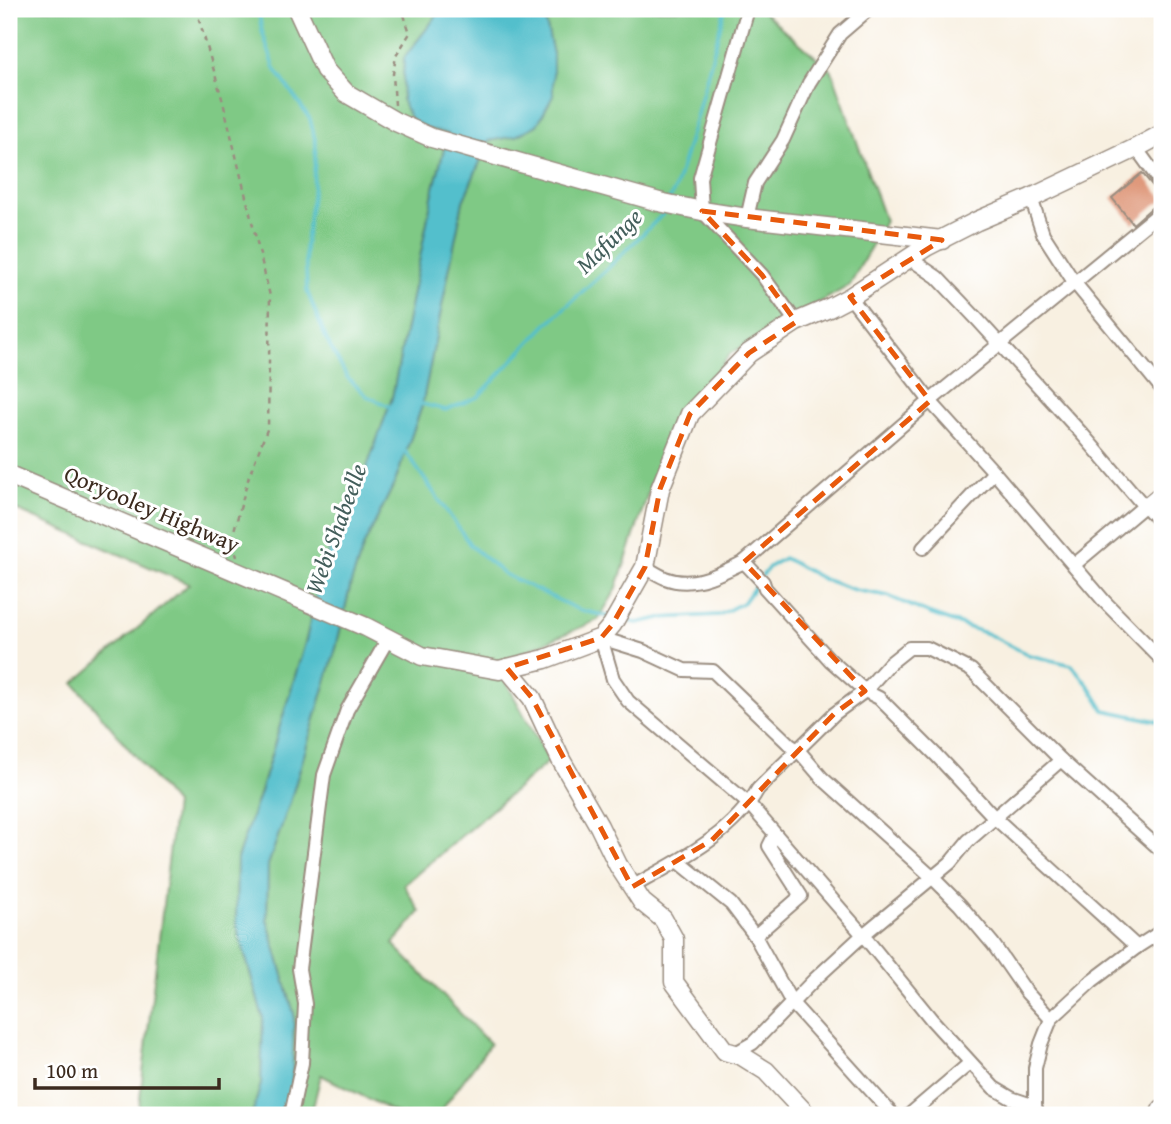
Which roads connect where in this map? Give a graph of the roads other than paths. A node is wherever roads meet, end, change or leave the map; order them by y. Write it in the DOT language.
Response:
graph roads {
  1 [pos="297,9"];
  2 [pos="748,9"];
  3 [pos="869,9"];
  4 [pos="1162,134"];
  5 [pos="1136,148"];
  6 [pos="1162,184"];
  7 [pos="1031,198"];
  8 [pos="702,211"];
  9 [pos="1162,211"];
  10 [pos="747,218"];
  11 [pos="942,240"];
  12 [pos="909,258"];
  13 [pos="1074,282"];
  14 [pos="850,297"];
  15 [pos="796,323"];
  16 [pos="1000,343"];
  17 [pos="1162,389"];
  18 [pos="930,401"];
  19 [pos="994,472"];
  20 [pos="9,475"];
  21 [pos="1162,491"];
  22 [pos="1144,506"];
  23 [pos="1162,525"];
  24 [pos="923,548"];
  25 [pos="744,562"];
  26 [pos="1073,565"];
  27 [pos="645,567"];
  28 [pos="606,631"];
  29 [pos="390,637"];
  30 [pos="1162,660"];
  31 [pos="507,668"];
  32 [pos="865,691"];
  33 [pos="798,750"];
  34 [pos="1061,760"];
  35 [pos="750,805"];
  36 [pos="994,817"];
  37 [pos="775,834"];
  38 [pos="1162,851"];
  39 [pos="678,861"];
  40 [pos="932,877"];
  41 [pos="632,887"];
  42 [pos="1162,931"];
  43 [pos="863,935"];
  44 [pos="755,936"];
  45 [pos="1137,947"];
  46 [pos="792,1003"];
  47 [pos="1051,1019"];
  48 [pos="734,1054"];
  49 [pos="970,1063"];
  50 [pos="1162,1109"];
  51 [pos="1036,1111"];
  52 [pos="291,1115"];
  53 [pos="807,1115"];
  54 [pos="892,1115"];
  55 [pos="909,1115"];
  56 [pos="1159,1115"];
  1 -- 8 [label="street"];
  2 -- 8 [label="street"];
  3 -- 10 [label="street"];
  4 -- 5 [label="street"];
  5 -- 6 [label="street"];
  5 -- 7 [label="street"];
  7 -- 11 [label="street"];
  7 -- 13 [label="street"];
  8 -- 10 [label="street"];
  8 -- 15 [label="street"];
  9 -- 13 [label="street"];
  10 -- 11 [label="street"];
  11 -- 12 [label="street"];
  12 -- 14 [label="street"];
  12 -- 16 [label="street"];
  13 -- 16 [label="street"];
  13 -- 17 [label="street"];
  14 -- 15 [label="street"];
  14 -- 18 [label="street"];
  15 -- 27 [label="street"];
  16 -- 18 [label="street"];
  16 -- 22 [label="street"];
  18 -- 19 [label="street"];
  18 -- 25 [label="street"];
  19 -- 24 [label="street"];
  19 -- 26 [label="street"];
  20 -- 29 [label="street, Qoryooley Highway"];
  21 -- 22 [label="street"];
  22 -- 23 [label="street"];
  22 -- 26 [label="street"];
  25 -- 27 [label="street"];
  25 -- 32 [label="street"];
  26 -- 30 [label="street"];
  27 -- 28 [label="street"];
  28 -- 31 [label="street"];
  28 -- 33 [label="street"];
  28 -- 35 [label="street"];
  29 -- 31 [label="street"];
  29 -- 52 [label="street"];
  31 -- 41 [label="street"];
  32 -- 33 [label="street"];
  32 -- 34 [label="street"];
  32 -- 36 [label="street"];
  33 -- 35 [label="street"];
  33 -- 40 [label="street"];
  34 -- 36 [label="street"];
  34 -- 38 [label="street"];
  35 -- 37 [label="street"];
  35 -- 39 [label="street"];
  36 -- 40 [label="street"];
  36 -- 45 [label="street"];
  37 -- 43 [label="street"];
  37 -- 44 [label="street"];
  39 -- 41 [label="street"];
  39 -- 44 [label="street"];
  40 -- 43 [label="street"];
  40 -- 47 [label="street"];
  41 -- 48 [label="street"];
  42 -- 45 [label="street"];
  43 -- 46 [label="street"];
  43 -- 49 [label="street"];
  44 -- 46 [label="street"];
  45 -- 47 [label="street"];
  46 -- 48 [label="street"];
  46 -- 54 [label="street"];
  47 -- 51 [label="street"];
  48 -- 53 [label="street"];
  49 -- 51 [label="street"];
  49 -- 55 [label="street"];
  50 -- 56 [label="street"];
}
